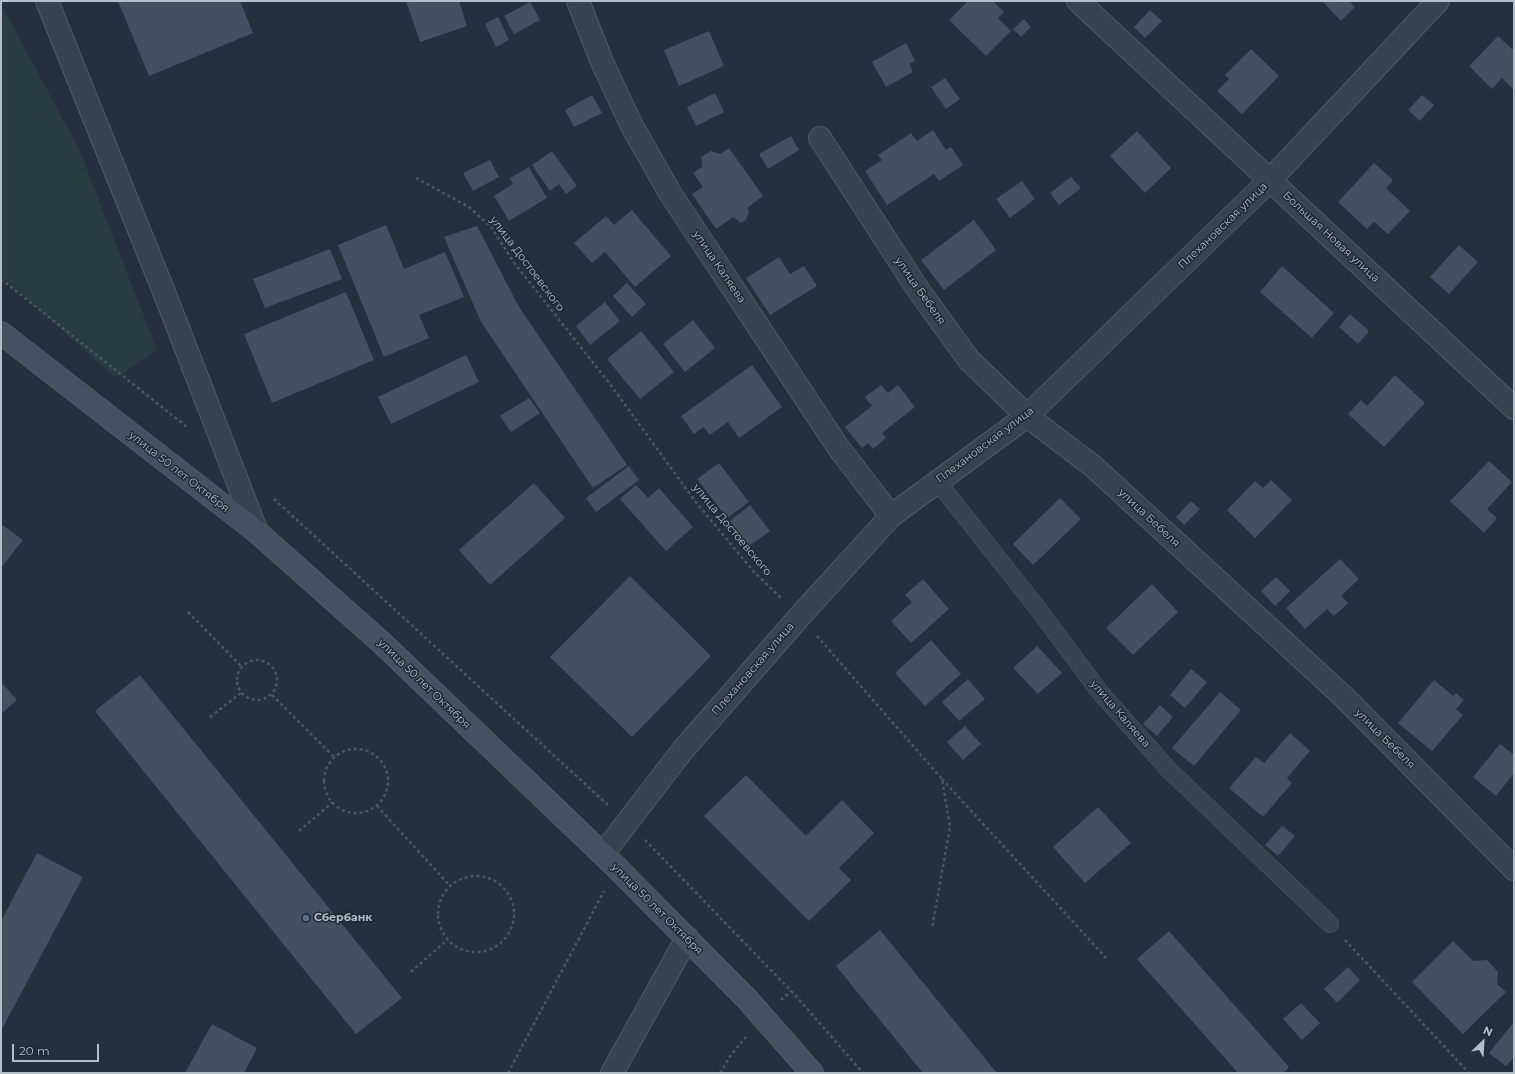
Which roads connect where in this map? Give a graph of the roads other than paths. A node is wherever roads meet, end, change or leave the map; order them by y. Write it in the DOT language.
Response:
graph roads {
  1 [pos="47,1"];
  2 [pos="578,1"];
  3 [pos="1078,1"];
  4 [pos="1438,1"];
  5 [pos="820,138"];
  6 [pos="1270,180"];
  7 [pos="1,333"];
  8 [pos="1514,408"];
  9 [pos="1027,416"];
  10 [pos="937,481"];
  11 [pos="891,516"];
  12 [pos="257,532"];
  13 [pos="610,861"];
  14 [pos="1514,869"];
  15 [pos="1330,924"];
  16 [pos="687,938"];
  17 [pos="612,1073"];
  18 [pos="812,1073"];
  1 -- 12 [label="street"];
  2 -- 11 [label="street, улица Каляева"];
  3 -- 6 [label="street, Большая Новая улица"];
  4 -- 6 [label="street, Плехановская улица"];
  5 -- 9 [label="street, улица Бебеля"];
  6 -- 8 [label="street, Большая Новая улица"];
  6 -- 9 [label="street, Плехановская улица"];
  7 -- 12 [label="main road, улица 50 лет Октября"];
  9 -- 10 [label="street, Плехановская улица"];
  9 -- 14 [label="street, улица Бебеля"];
  10 -- 11 [label="street, Плехановская улица"];
  10 -- 15 [label="lane, улица Каляева"];
  11 -- 13 [label="street, Плехановская улица"];
  12 -- 13 [label="main road, улица 50 лет Октября"];
  13 -- 16 [label="main road, улица 50 лет Октября"];
  16 -- 17 [label="street"];
  16 -- 18 [label="main road, улица 50 лет Октября"];
}
